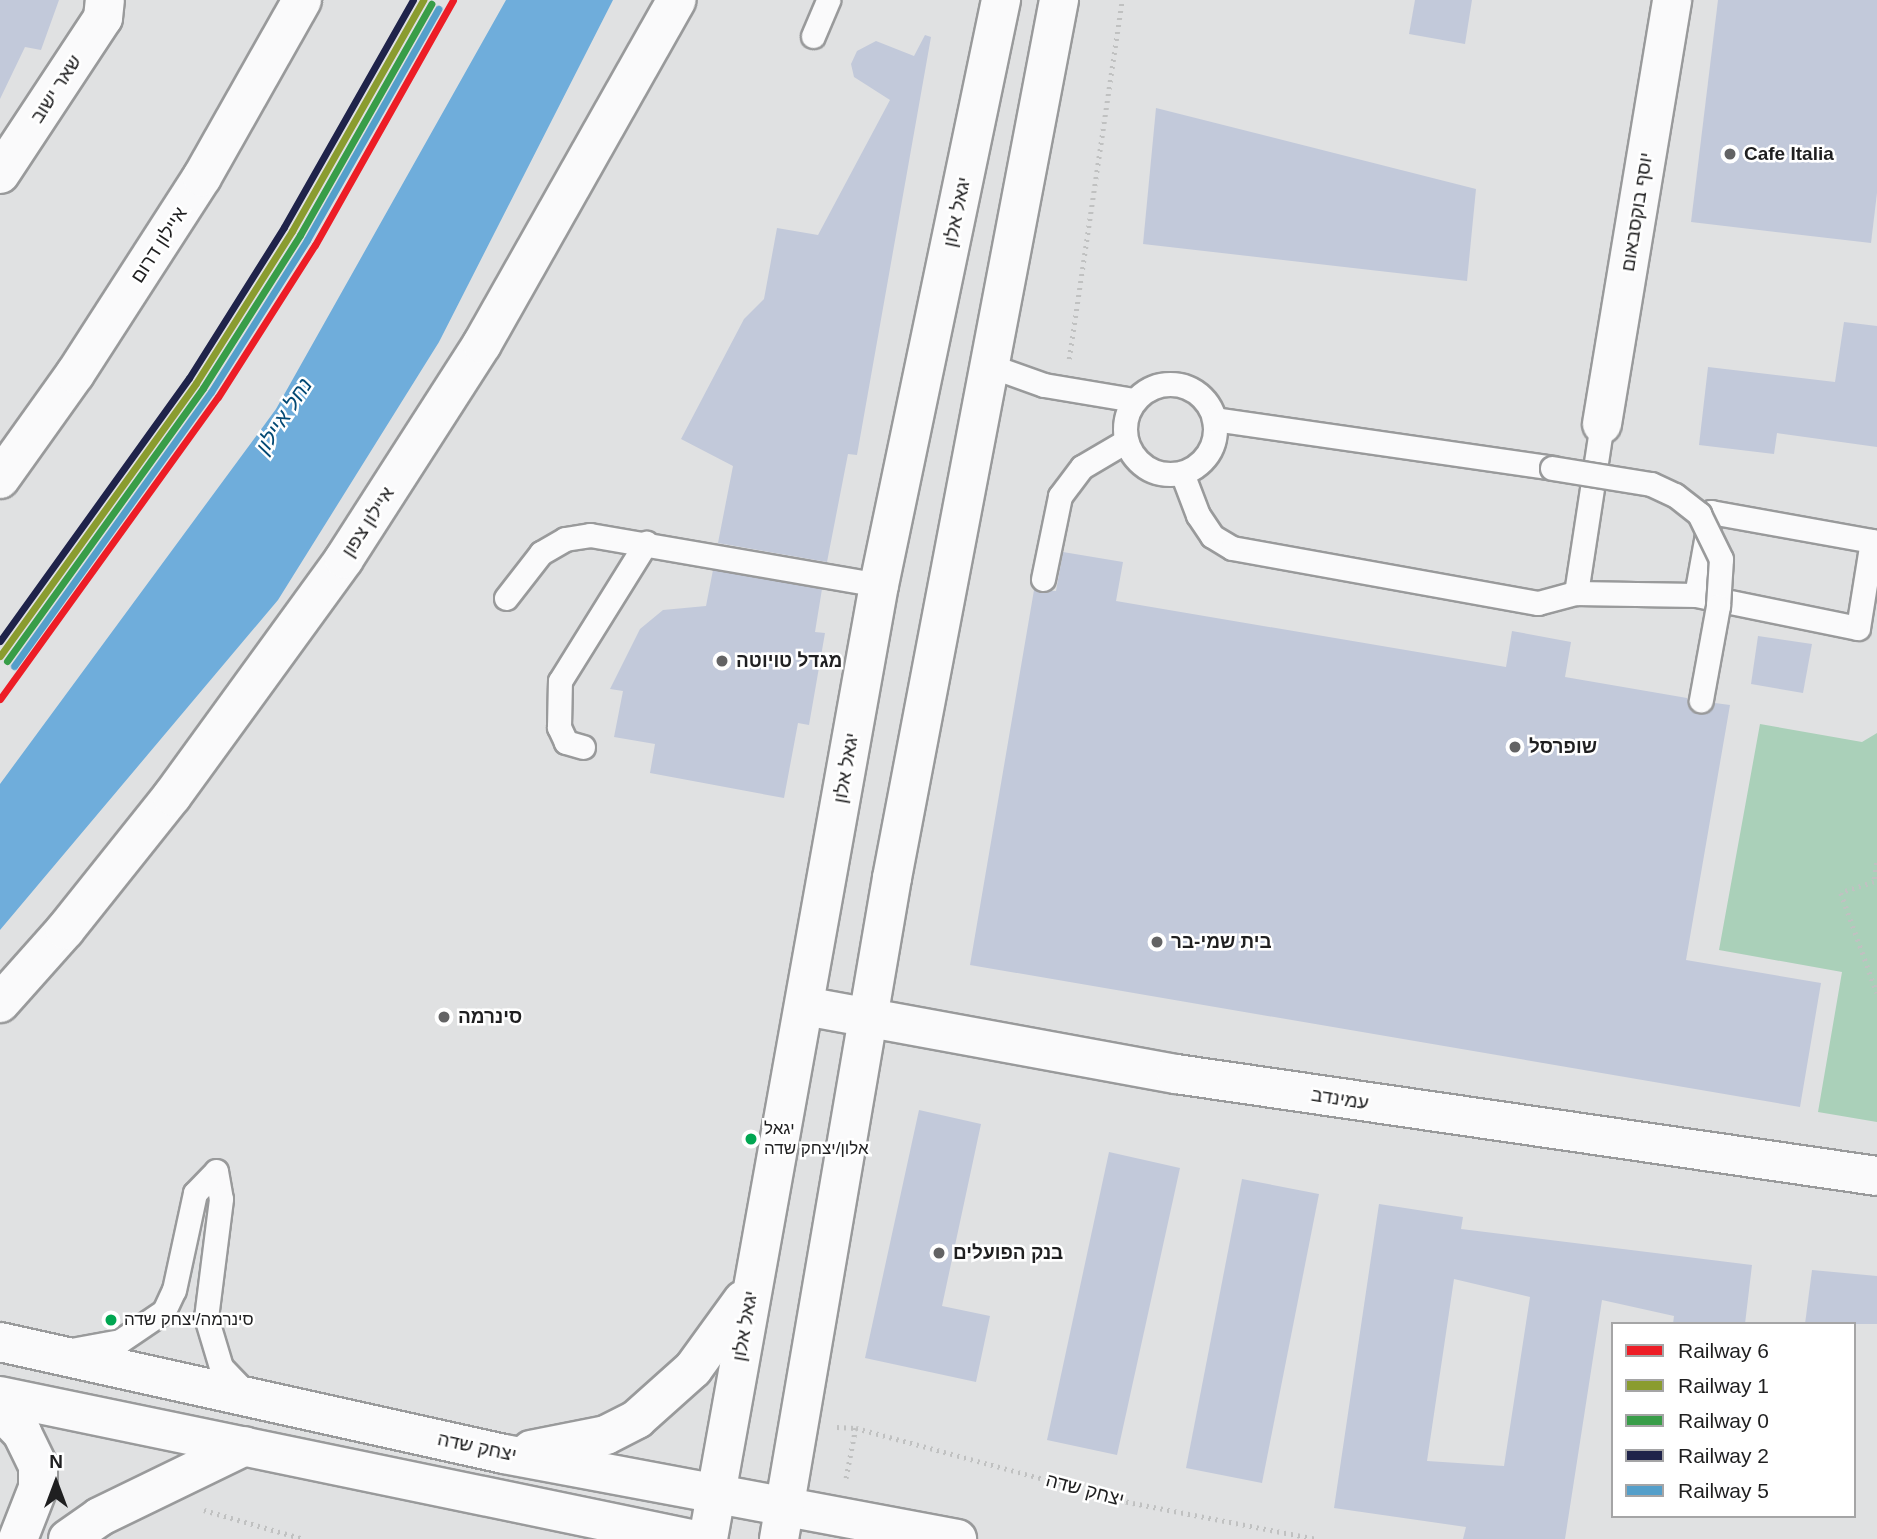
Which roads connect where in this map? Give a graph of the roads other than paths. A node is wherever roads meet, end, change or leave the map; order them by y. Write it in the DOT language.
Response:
graph roads {
  1 [pos="105,0"];
  2 [pos="302,0"];
  3 [pos="677,0"];
  4 [pos="828,0"];
  5 [pos="1002,0"];
  6 [pos="1059,0"];
  7 [pos="1672,0"];
  8 [pos="813,36"];
  9 [pos="0,174"];
  10 [pos="988,365"];
  11 [pos="1134,400"];
  12 [pos="1214,419"];
  13 [pos="1602,424"];
  14 [pos="1126,441"];
  15 [pos="1182,473"];
  16 [pos="0,479"];
  17 [pos="646,543"];
  18 [pos="1044,579"];
  19 [pos="879,585"];
  20 [pos="1576,593"];
  21 [pos="1696,595"];
  22 [pos="506,598"];
  23 [pos="1700,700"];
  24 [pos="583,747"];
  25 [pos="0,1003"];
  26 [pos="805,1006"];
  27 [pos="867,1020"];
  28 [pos="1877,1177"];
  29 [pos="752,1286"];
  30 [pos="0,1342"];
  31 [pos="37,1350"];
  32 [pos="0,1396"];
  33 [pos="252,1398"];
  34 [pos="0,1410"];
  35 [pos="245,1446"];
  36 [pos="504,1454"];
  37 [pos="416,1484"];
  38 [pos="715,1494"];
  39 [pos="782,1524"];
  40 [pos="18,1539"];
  41 [pos="68,1539"];
  42 [pos="575,1539"];
  43 [pos="691,1539"];
  44 [pos="708,1539"];
  45 [pos="957,1539"];
  1 -- 9 [label="main road, שאר ישוב"];
  2 -- 16 [label="main road, איילון דרום"];
  3 -- 25 [label="main road, איילון צפון"];
  4 -- 8 [label="lane"];
  5 -- 19 [label="main road, יגאל אלון"];
  6 -- 10 [label="main road"];
  7 -- 13 [label="main road, יוסף בוקסבאום"];
  10 -- 11 [label="lane"];
  10 -- 27 [label="main road"];
  11 -- 12 [label="lane"];
  11 -- 14 [label="lane"];
  12 -- 15 [label="lane"];
  12 -- 23 [label="lane, bridge"];
  13 -- 20 [label="lane"];
  14 -- 15 [label="lane"];
  14 -- 18 [label="lane"];
  15 -- 20 [label="lane"];
  17 -- 19 [label="lane"];
  17 -- 22 [label="lane"];
  17 -- 24 [label="lane"];
  19 -- 26 [label="main road, יגאל אלון"];
  20 -- 21 [label="lane"];
  21 -- 21 [label="lane"];
  26 -- 27 [label="main road, עמינדב"];
  26 -- 29 [label="main road, יגאל אלון"];
  27 -- 28 [label="main road, עמינדב"];
  27 -- 39 [label="main road"];
  29 -- 36 [label="main road"];
  29 -- 38 [label="main road, יגאל אלון"];
  30 -- 31 [label="main road, יצחק שדה"];
  31 -- 33 [label="main road, יצחק שדה"];
  31 -- 33 [label="lane"];
  32 -- 35 [label="main road"];
  33 -- 36 [label="main road, יצחק שדה"];
  34 -- 40 [label="main road"];
  35 -- 37 [label="main road"];
  35 -- 41 [label="main road"];
  36 -- 38 [label="main road, יצחק שדה"];
  37 -- 42 [label="main road"];
  37 -- 43 [label="main road"];
  38 -- 39 [label="main road, יצחק שדה"];
  38 -- 44 [label="main road, יגאל אלון"];
  39 -- 45 [label="main road, יצחק שדה"];
}
